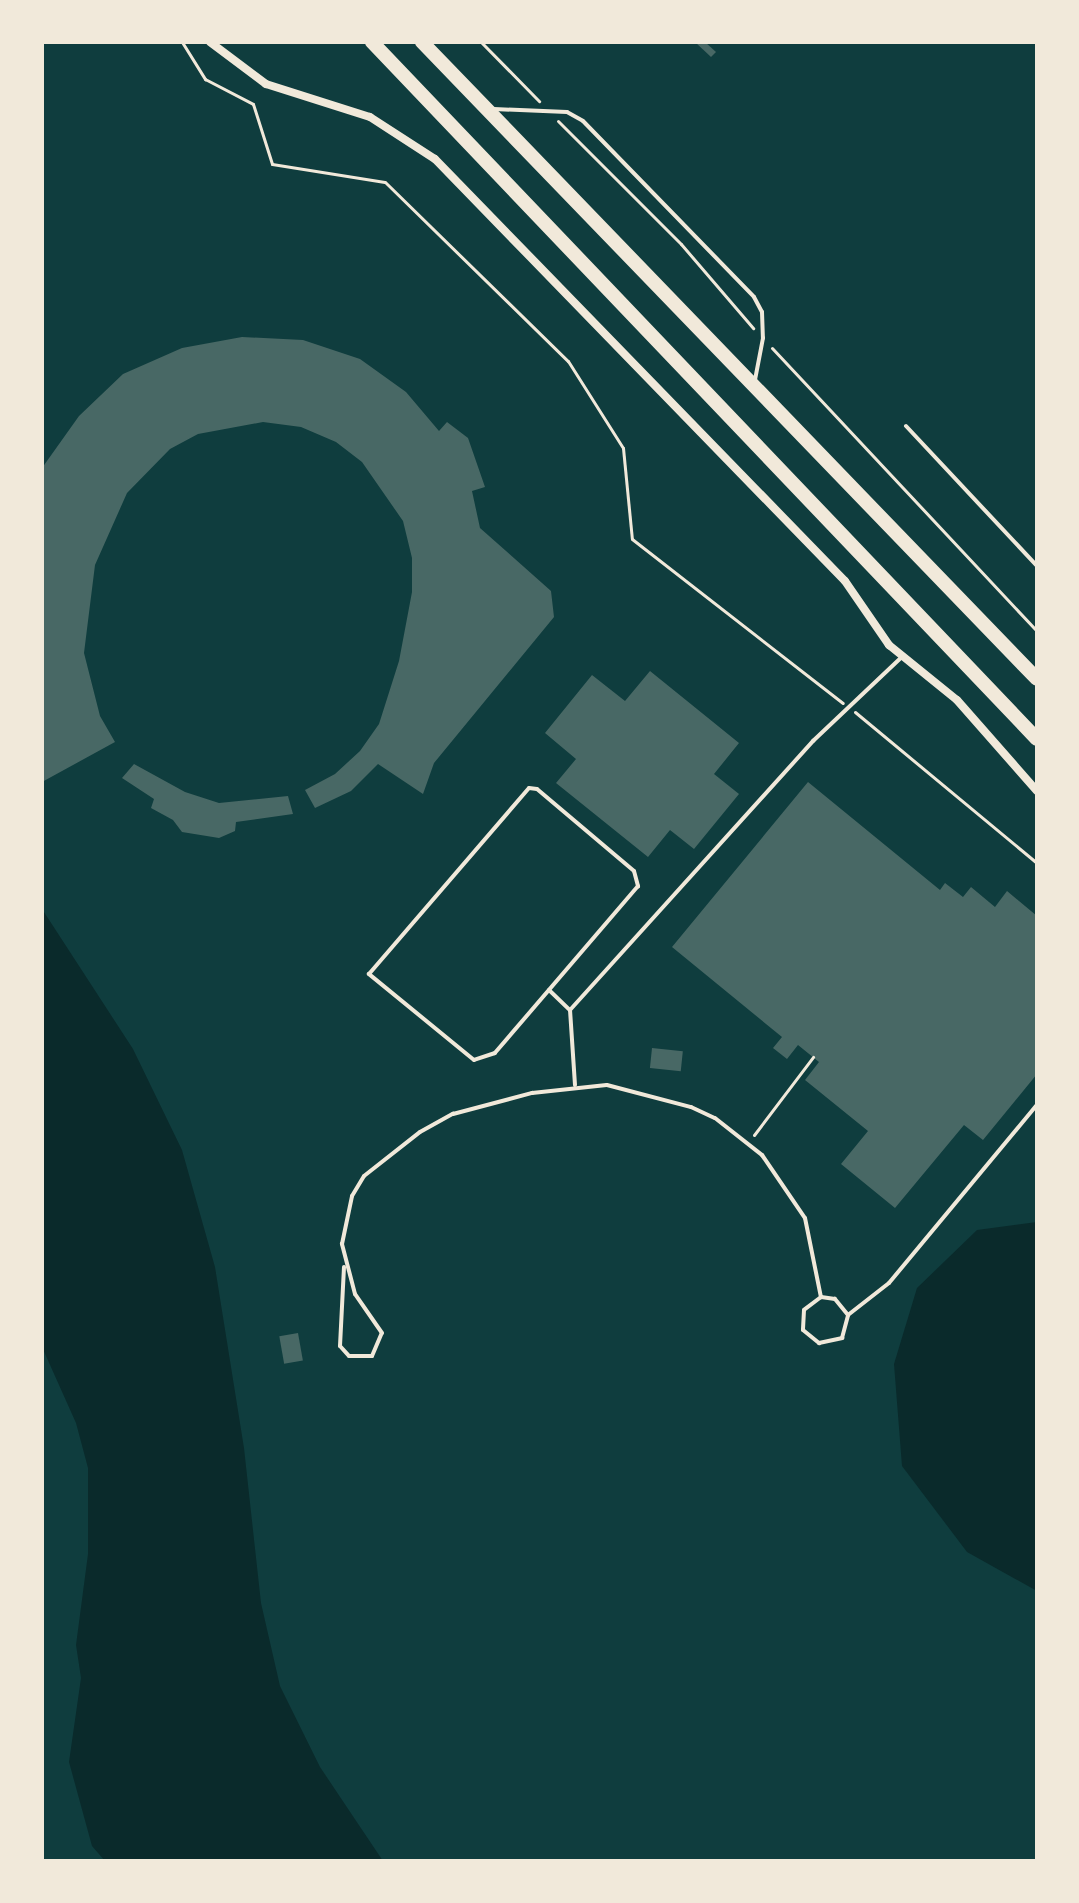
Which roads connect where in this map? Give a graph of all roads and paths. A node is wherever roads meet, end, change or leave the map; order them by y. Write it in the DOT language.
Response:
graph roads {
  1 [pos="182,42"];
  2 [pos="210,42"];
  3 [pos="372,42"];
  4 [pos="422,42"];
  5 [pos="488,108"];
  6 [pos="754,384"];
  7 [pos="906,426"];
  8 [pos="1037,566"];
  9 [pos="903,656"];
  10 [pos="1037,679"];
  11 [pos="851,708"];
  12 [pos="1037,739"];
  13 [pos="1037,791"];
  14 [pos="1037,863"];
  15 [pos="549,990"];
  16 [pos="570,1010"];
  17 [pos="813,1057"];
  18 [pos="575,1086"];
  19 [pos="1037,1105"];
  20 [pos="748,1144"];
  21 [pos="344,1267"];
  22 [pos="821,1297"];
  23 [pos="848,1315"];
  1 -- 11 [label="path"];
  2 -- 9 [label="street"];
  3 -- 12 [label="main road"];
  4 -- 5 [label="main road"];
  5 -- 6 [label="main road"];
  5 -- 6 [label="lane"];
  6 -- 10 [label="main road"];
  7 -- 8 [label="lane"];
  9 -- 11 [label="lane"];
  9 -- 13 [label="street"];
  11 -- 14 [label="path"];
  11 -- 16 [label="lane"];
  15 -- 15 [label="lane"];
  15 -- 16 [label="lane"];
  16 -- 18 [label="lane"];
  17 -- 20 [label="path"];
  18 -- 20 [label="lane"];
  18 -- 21 [label="lane"];
  19 -- 23 [label="lane"];
  20 -- 22 [label="lane"];
  21 -- 21 [label="lane"];
  22 -- 23 [label="lane"];
  22 -- 23 [label="lane"];
}
